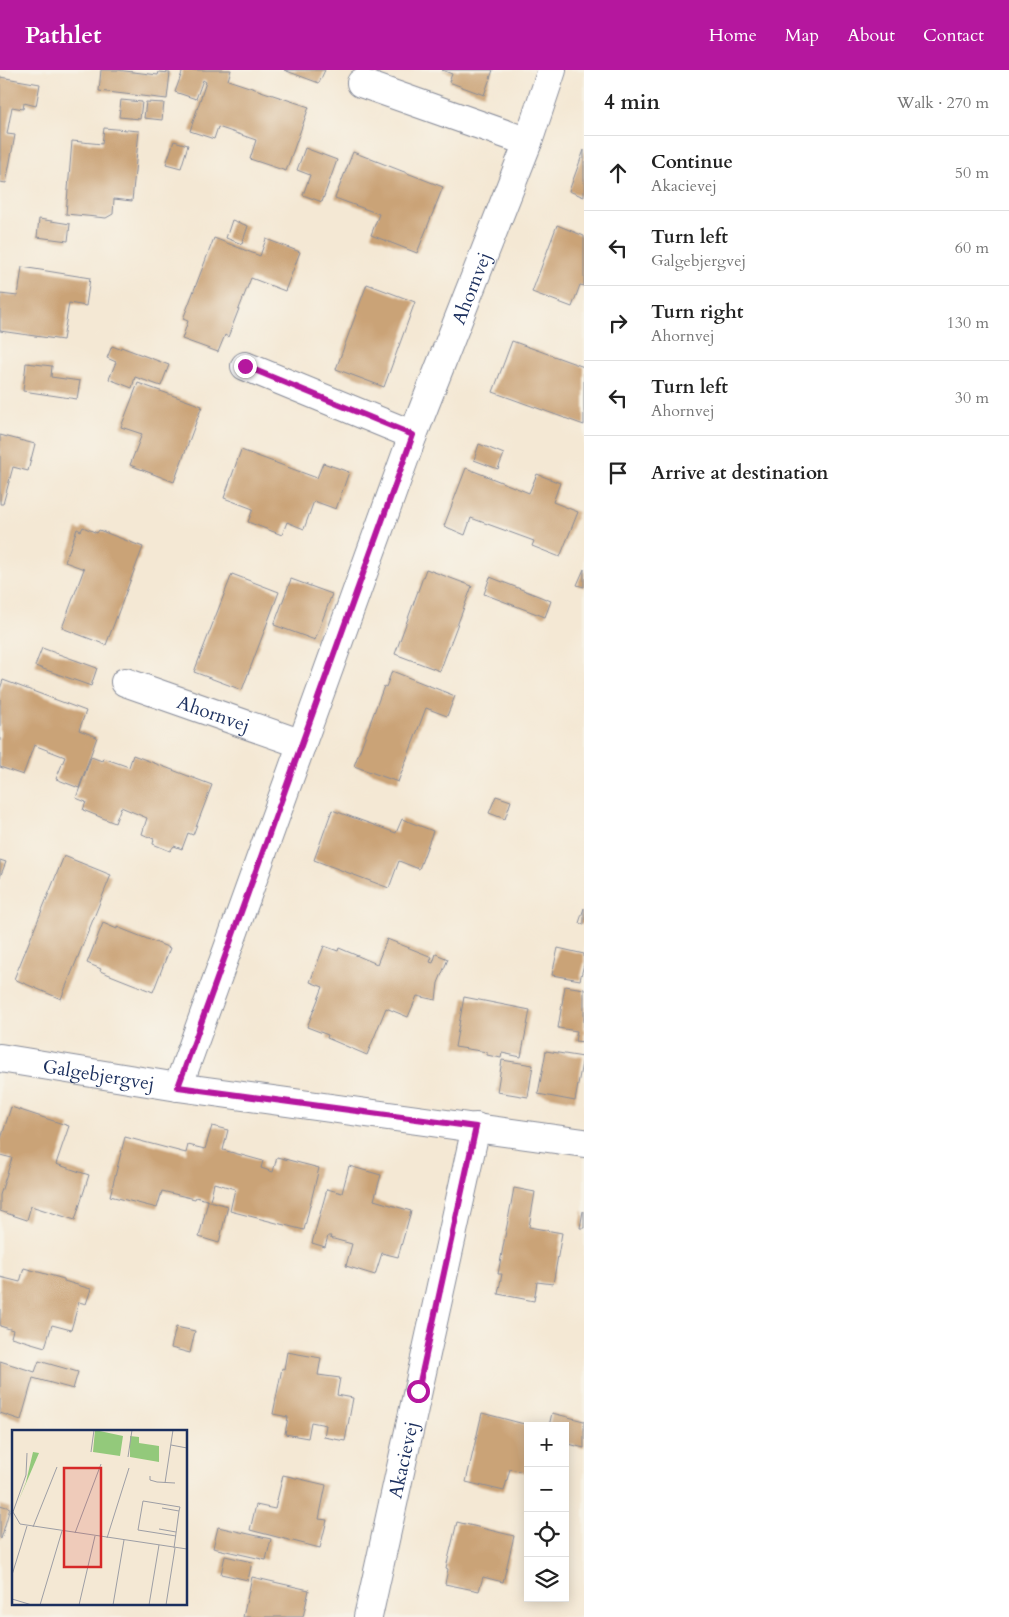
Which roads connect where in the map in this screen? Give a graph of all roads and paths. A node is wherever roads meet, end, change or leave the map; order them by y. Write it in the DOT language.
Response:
graph roads {
  1 [pos="552,70"];
  2 [pos="361,83"];
  3 [pos="528,142"];
  4 [pos="245,366"];
  5 [pos="413,435"];
  6 [pos="125,682"];
  7 [pos="302,744"];
  8 [pos="0,1058"];
  9 [pos="178,1087"];
  10 [pos="476,1127"];
  11 [pos="584,1143"];
  12 [pos="368,1617"];
  1 -- 3 [label="street, Ahornvej"];
  2 -- 3 [label="street"];
  3 -- 5 [label="street, Ahornvej"];
  4 -- 5 [label="street"];
  5 -- 7 [label="street, Ahornvej"];
  6 -- 7 [label="street, Ahornvej"];
  7 -- 9 [label="street, Ahornvej"];
  8 -- 9 [label="street, Galgebjergvej"];
  9 -- 10 [label="street, Galgebjergvej"];
  10 -- 11 [label="street, Galgebjergvej"];
  10 -- 12 [label="street, Akacievej"];
}
